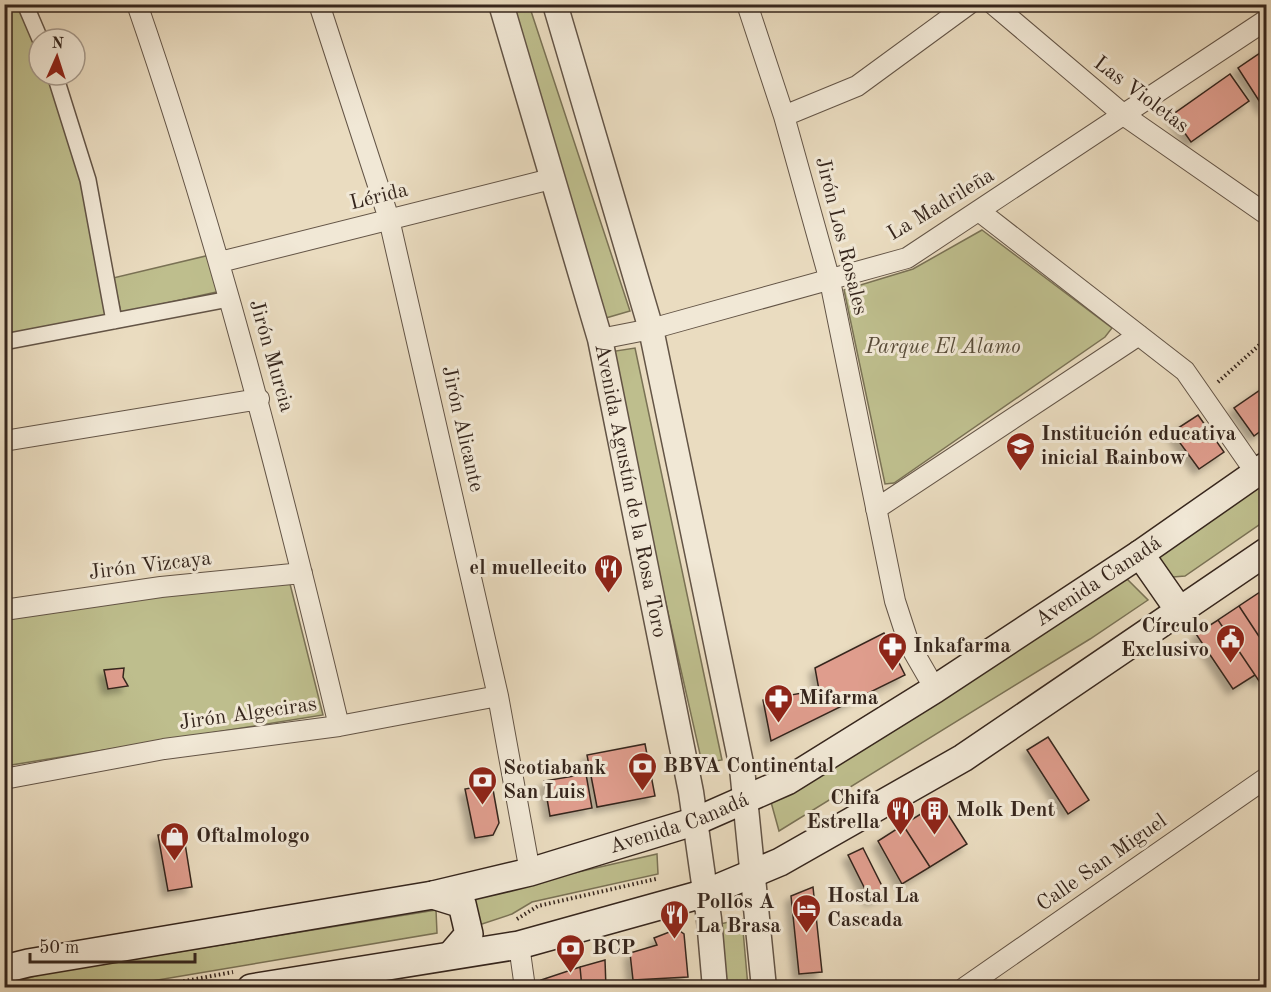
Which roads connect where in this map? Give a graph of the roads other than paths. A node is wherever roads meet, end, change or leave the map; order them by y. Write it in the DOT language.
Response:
graph roads {
  1 [pos="26,4"];
  2 [pos="137,4"];
  3 [pos="319,4"];
  4 [pos="501,4"];
  5 [pos="555,4"];
  6 [pos="747,4"];
  7 [pos="969,4"];
  8 [pos="993,4"];
  9 [pos="1266,20"];
  10 [pos="35,27"];
  11 [pos="59,87"];
  12 [pos="784,116"];
  13 [pos="1125,116"];
  14 [pos="551,179"];
  15 [pos="979,211"];
  16 [pos="1266,214"];
  17 [pos="388,219"];
  18 [pos="220,262"];
  19 [pos="830,281"];
  20 [pos="230,299"];
  21 [pos="114,321"];
  22 [pos="651,329"];
  23 [pos="1139,335"];
  24 [pos="600,339"];
  25 [pos="4,342"];
  26 [pos="259,399"];
  27 [pos="4,441"];
  28 [pos="1261,470"];
  29 [pos="876,510"];
  30 [pos="1266,552"];
  31 [pos="1140,554"];
  32 [pos="303,573"];
  33 [pos="4,610"];
  34 [pos="1179,610"];
  35 [pos="935,689"];
  36 [pos="498,696"];
  37 [pos="339,726"];
  38 [pos="1266,778"];
  39 [pos="4,779"];
  40 [pos="745,798"];
  41 [pos="696,821"];
  42 [pos="530,872"];
  43 [pos="754,872"];
  44 [pos="705,893"];
  45 [pos="433,895"];
  46 [pos="519,945"];
  47 [pos="451,956"];
  48 [pos="4,969"];
  49 [pos="251,987"];
  50 [pos="525,987"];
  51 [pos="715,987"];
  52 [pos="764,987"];
  53 [pos="964,987"];
  1 -- 10 [label="street"];
  2 -- 18 [label="street, Jirón Murcia"];
  3 -- 17 [label="street, Jirón Alicante"];
  4 -- 14 [label="street, Avenida Agustín de la Rosa Toro"];
  5 -- 22 [label="street"];
  6 -- 12 [label="street, Jirón Los Rosales"];
  7 -- 12 [label="street"];
  8 -- 13 [label="street, Las Violetas"];
  9 -- 13 [label="street, La Madrileña"];
  11 -- 21 [label="street"];
  12 -- 19 [label="street, Jirón Los Rosales"];
  13 -- 15 [label="street, La Madrileña"];
  13 -- 16 [label="street, Las Violetas"];
  14 -- 17 [label="street, Lérida"];
  14 -- 24 [label="street, Avenida Agustín de la Rosa Toro"];
  15 -- 19 [label="street, La Madrileña"];
  15 -- 23 [label="street"];
  17 -- 18 [label="street, Lérida"];
  17 -- 36 [label="street, Jirón Alicante"];
  18 -- 20 [label="street, Jirón Murcia"];
  19 -- 22 [label="street, La Madrileña"];
  19 -- 29 [label="street, Jirón Los Rosales"];
  20 -- 21 [label="street"];
  20 -- 26 [label="street, Jirón Murcia"];
  21 -- 25 [label="street"];
  22 -- 24 [label="street, La Madrileña"];
  22 -- 40 [label="street"];
  23 -- 28 [label="street"];
  23 -- 29 [label="street"];
  24 -- 41 [label="street, Avenida Agustín de la Rosa Toro"];
  26 -- 27 [label="street"];
  26 -- 32 [label="street, Jirón Murcia"];
  28 -- 31 [label="main road, Avenida Canadá"];
  29 -- 35 [label="street, Jirón Los Rosales"];
  30 -- 34 [label="main road"];
  31 -- 34 [label="main road"];
  31 -- 35 [label="main road, Avenida Canadá"];
  32 -- 33 [label="street, Jirón Vizcaya"];
  32 -- 37 [label="street, Jirón Murcia"];
  34 -- 43 [label="main road"];
  35 -- 40 [label="main road, Avenida Canadá"];
  36 -- 37 [label="street, Jirón Algeciras"];
  36 -- 42 [label="street, Jirón Alicante"];
  37 -- 39 [label="street, Jirón Algeciras"];
  38 -- 53 [label="street, Calle San Miguel"];
  40 -- 41 [label="main road, Avenida Canadá"];
  40 -- 43 [label="street"];
  41 -- 42 [label="main road, Avenida Canadá"];
  41 -- 44 [label="street, Avenida Agustín de la Rosa Toro"];
  42 -- 45 [label="main road, Avenida Canadá"];
  43 -- 44 [label="main road"];
  43 -- 52 [label="street"];
  44 -- 46 [label="main road"];
  44 -- 51 [label="street, Avenida Agustín de la Rosa Toro"];
  45 -- 47 [label="main road"];
  45 -- 48 [label="main road, Avenida Canadá"];
  46 -- 47 [label="main road"];
  46 -- 50 [label="street"];
  47 -- 49 [label="main road"];
}
